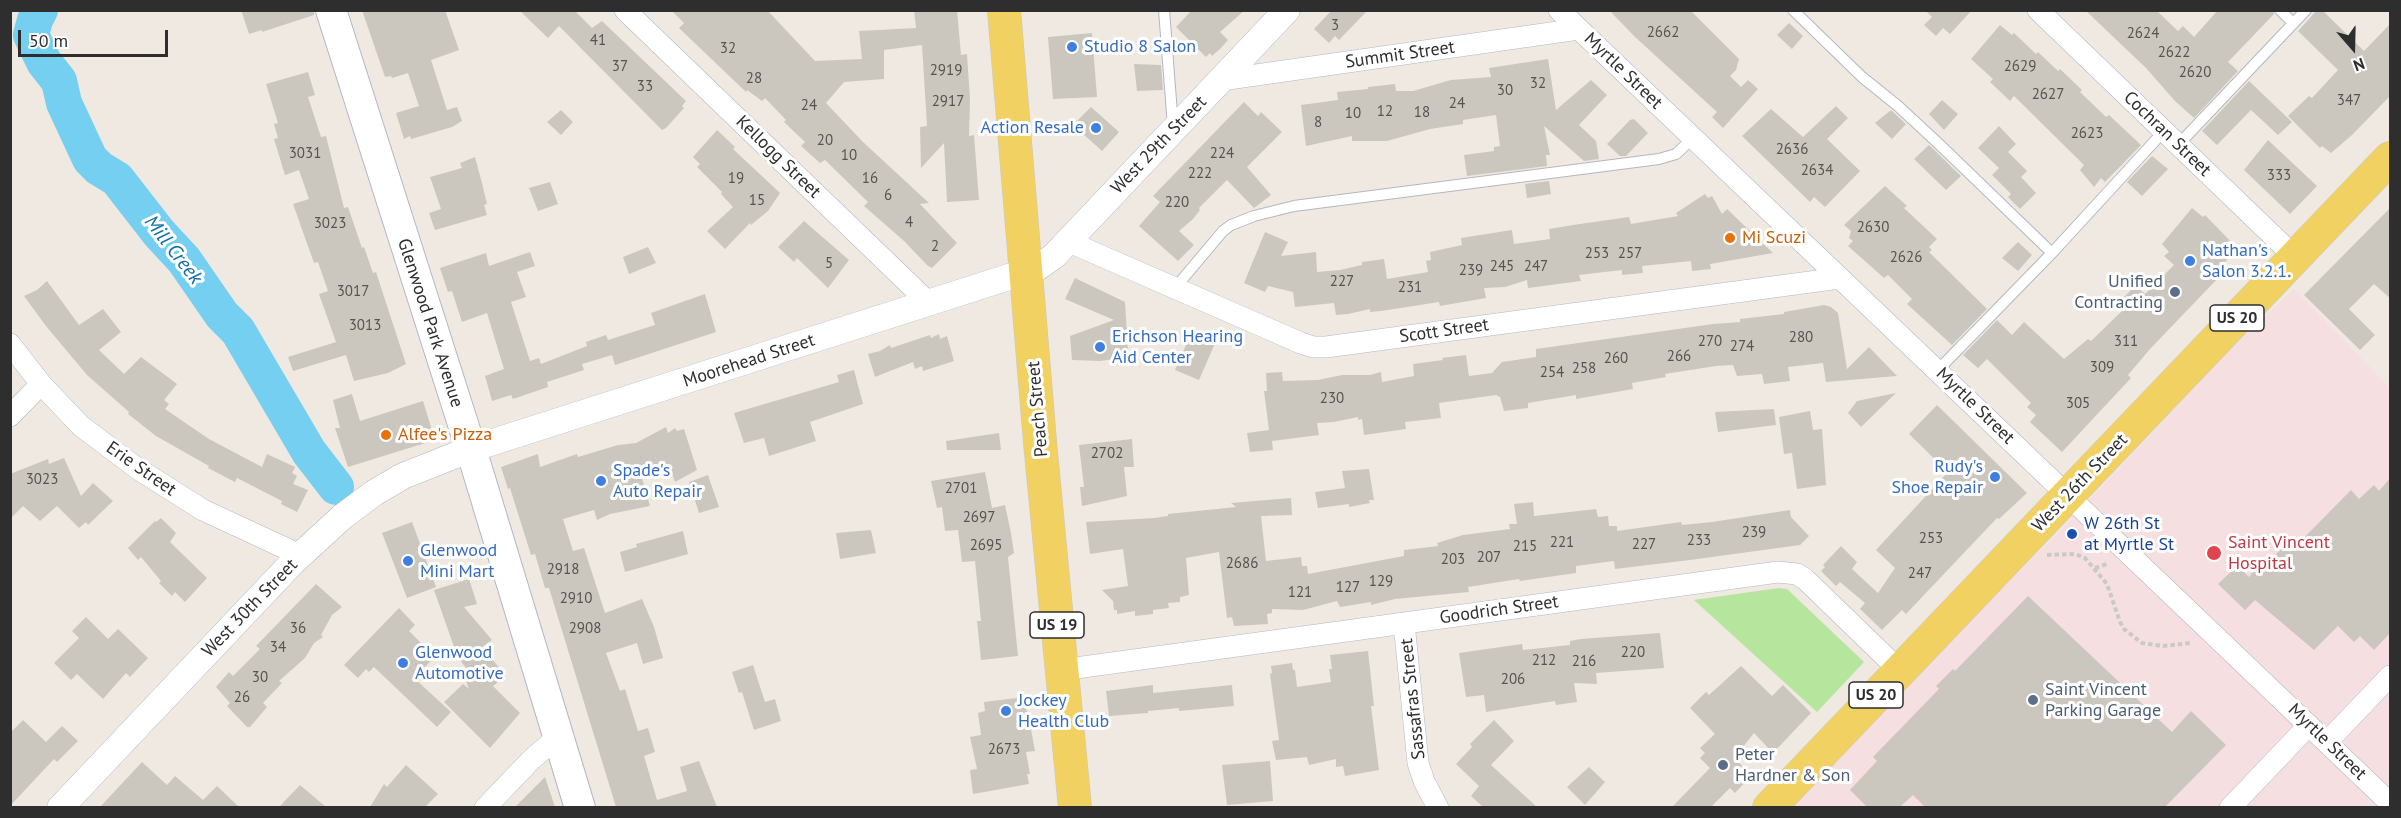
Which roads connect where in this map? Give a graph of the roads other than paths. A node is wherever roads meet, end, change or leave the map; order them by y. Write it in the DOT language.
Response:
graph roads {
  1 [pos="331,10"];
  2 [pos="626,10"];
  3 [pos="1004,10"];
  4 [pos="1164,10"];
  5 [pos="1287,10"];
  6 [pos="1559,10"];
  7 [pos="1793,10"];
  8 [pos="2038,10"];
  9 [pos="2280,10"];
  10 [pos="2306,10"];
  11 [pos="2293,24"];
  12 [pos="1579,29"];
  13 [pos="1221,80"];
  14 [pos="1174,130"];
  15 [pos="1693,138"];
  16 [pos="2171,138"];
  17 [pos="2391,158"];
  18 [pos="1067,241"];
  19 [pos="2052,253"];
  20 [pos="2295,257"];
  21 [pos="1026,273"];
  22 [pos="1840,278"];
  23 [pos="1174,288"];
  24 [pos="930,304"];
  25 [pos="10,344"];
  26 [pos="1937,371"];
  27 [pos="41,384"];
  28 [pos="10,416"];
  29 [pos="471,449"];
  30 [pos="2068,495"];
  31 [pos="300,555"];
  32 [pos="1404,623"];
  33 [pos="1061,670"];
  34 [pos="1900,671"];
  35 [pos="2391,676"];
  36 [pos="2309,725"];
  37 [pos="559,736"];
  38 [pos="2327,742"];
  39 [pos="2391,802"];
  40 [pos="60,807"];
  41 [pos="485,807"];
  42 [pos="580,807"];
  43 [pos="1075,807"];
  44 [pos="1438,807"];
  45 [pos="1768,807"];
  46 [pos="2230,807"];
  1 -- 29 [label="main road, Glenwood Park Avenue"];
  2 -- 24 [label="street, Kellogg Street"];
  3 -- 21 [label="main road, Peach Street / US 19"];
  4 -- 14 [label="lane"];
  5 -- 13 [label="street, West 29th Street"];
  6 -- 12 [label="street, Myrtle Street"];
  7 -- 19 [label="lane"];
  8 -- 16 [label="street, Cochran Street"];
  9 -- 11 [label="lane"];
  10 -- 11 [label="lane"];
  11 -- 16 [label="lane"];
  12 -- 13 [label="street, Summit Street"];
  12 -- 15 [label="street, Myrtle Street"];
  13 -- 14 [label="street, West 29th Street"];
  14 -- 18 [label="street, West 29th Street"];
  15 -- 22 [label="street, Myrtle Street"];
  15 -- 23 [label="lane"];
  16 -- 19 [label="lane"];
  16 -- 20 [label="street, Cochran Street"];
  17 -- 20 [label="main road, West 26th Street / US 20"];
  18 -- 21 [label="street, West 29th Street"];
  18 -- 23 [label="street, Scott Street"];
  19 -- 26 [label="lane"];
  20 -- 30 [label="main road, West 26th Street / US 20"];
  21 -- 24 [label="street, Moorehead Street"];
  21 -- 33 [label="main road, Peach Street / US 19"];
  22 -- 23 [label="street, Scott Street"];
  22 -- 26 [label="street, Myrtle Street"];
  24 -- 29 [label="street, Moorehead Street"];
  25 -- 27 [label="street, Erie Street"];
  26 -- 30 [label="street, Myrtle Street"];
  27 -- 28 [label="street"];
  27 -- 31 [label="street, Erie Street"];
  29 -- 31 [label="street, West 30th Street"];
  29 -- 37 [label="main road, Glenwood Park Avenue"];
  30 -- 34 [label="main road, West 26th Street / US 20"];
  30 -- 36 [label="street, Myrtle Street"];
  31 -- 40 [label="street, West 30th Street"];
  32 -- 33 [label="street, Goodrich Street"];
  32 -- 34 [label="street, Goodrich Street"];
  32 -- 44 [label="street, Sassafras Street"];
  33 -- 43 [label="main road, Peach Street / US 19"];
  34 -- 45 [label="main road, West 26th Street / US 20"];
  35 -- 38 [label="street"];
  36 -- 38 [label="street, Myrtle Street"];
  36 -- 46 [label="street"];
  37 -- 41 [label="street"];
  37 -- 42 [label="main road, Glenwood Park Avenue"];
  38 -- 39 [label="street, Myrtle Street"];
}
